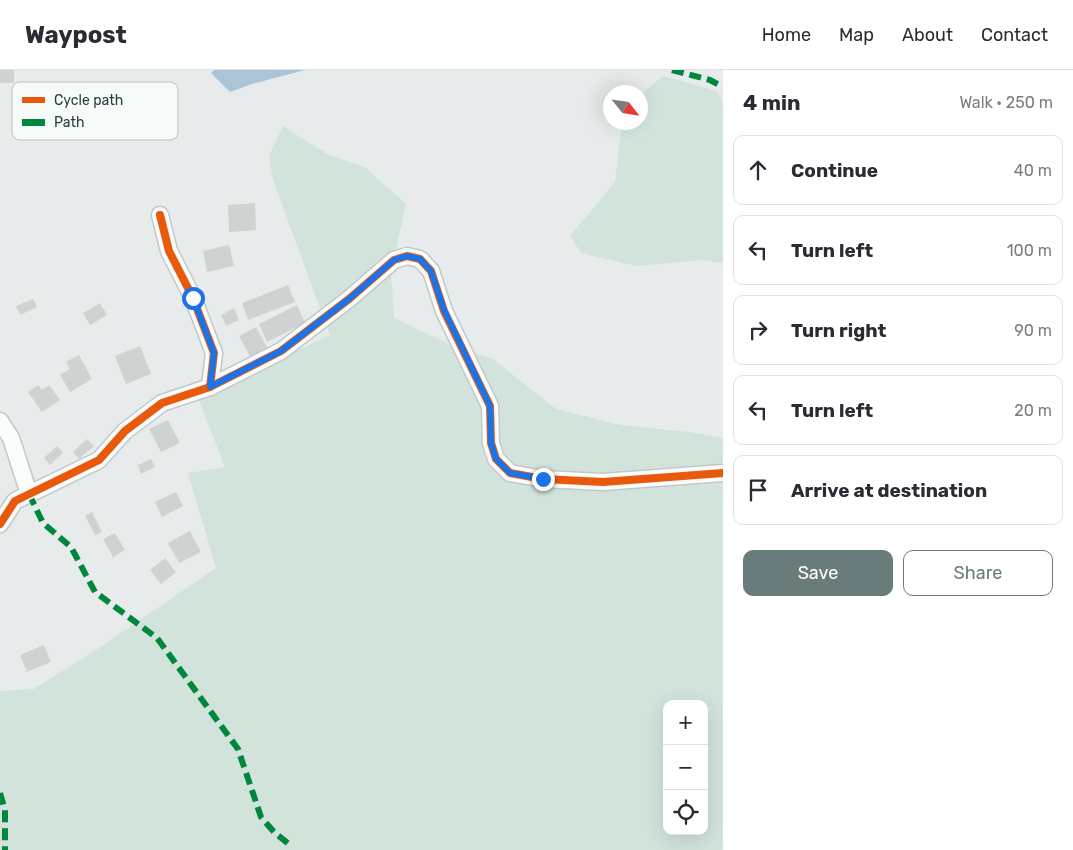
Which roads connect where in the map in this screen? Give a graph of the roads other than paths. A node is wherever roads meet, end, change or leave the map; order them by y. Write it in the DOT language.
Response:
graph roads {
  1 [pos="160,214"];
  2 [pos="210,387"];
  3 [pos="0,422"];
  4 [pos="723,473"];
  5 [pos="29,494"];
  6 [pos="0,524"];
  1 -- 2 [label="street"];
  2 -- 4 [label="street"];
  2 -- 5 [label="street"];
  3 -- 5 [label="street"];
  5 -- 6 [label="street"];
}
